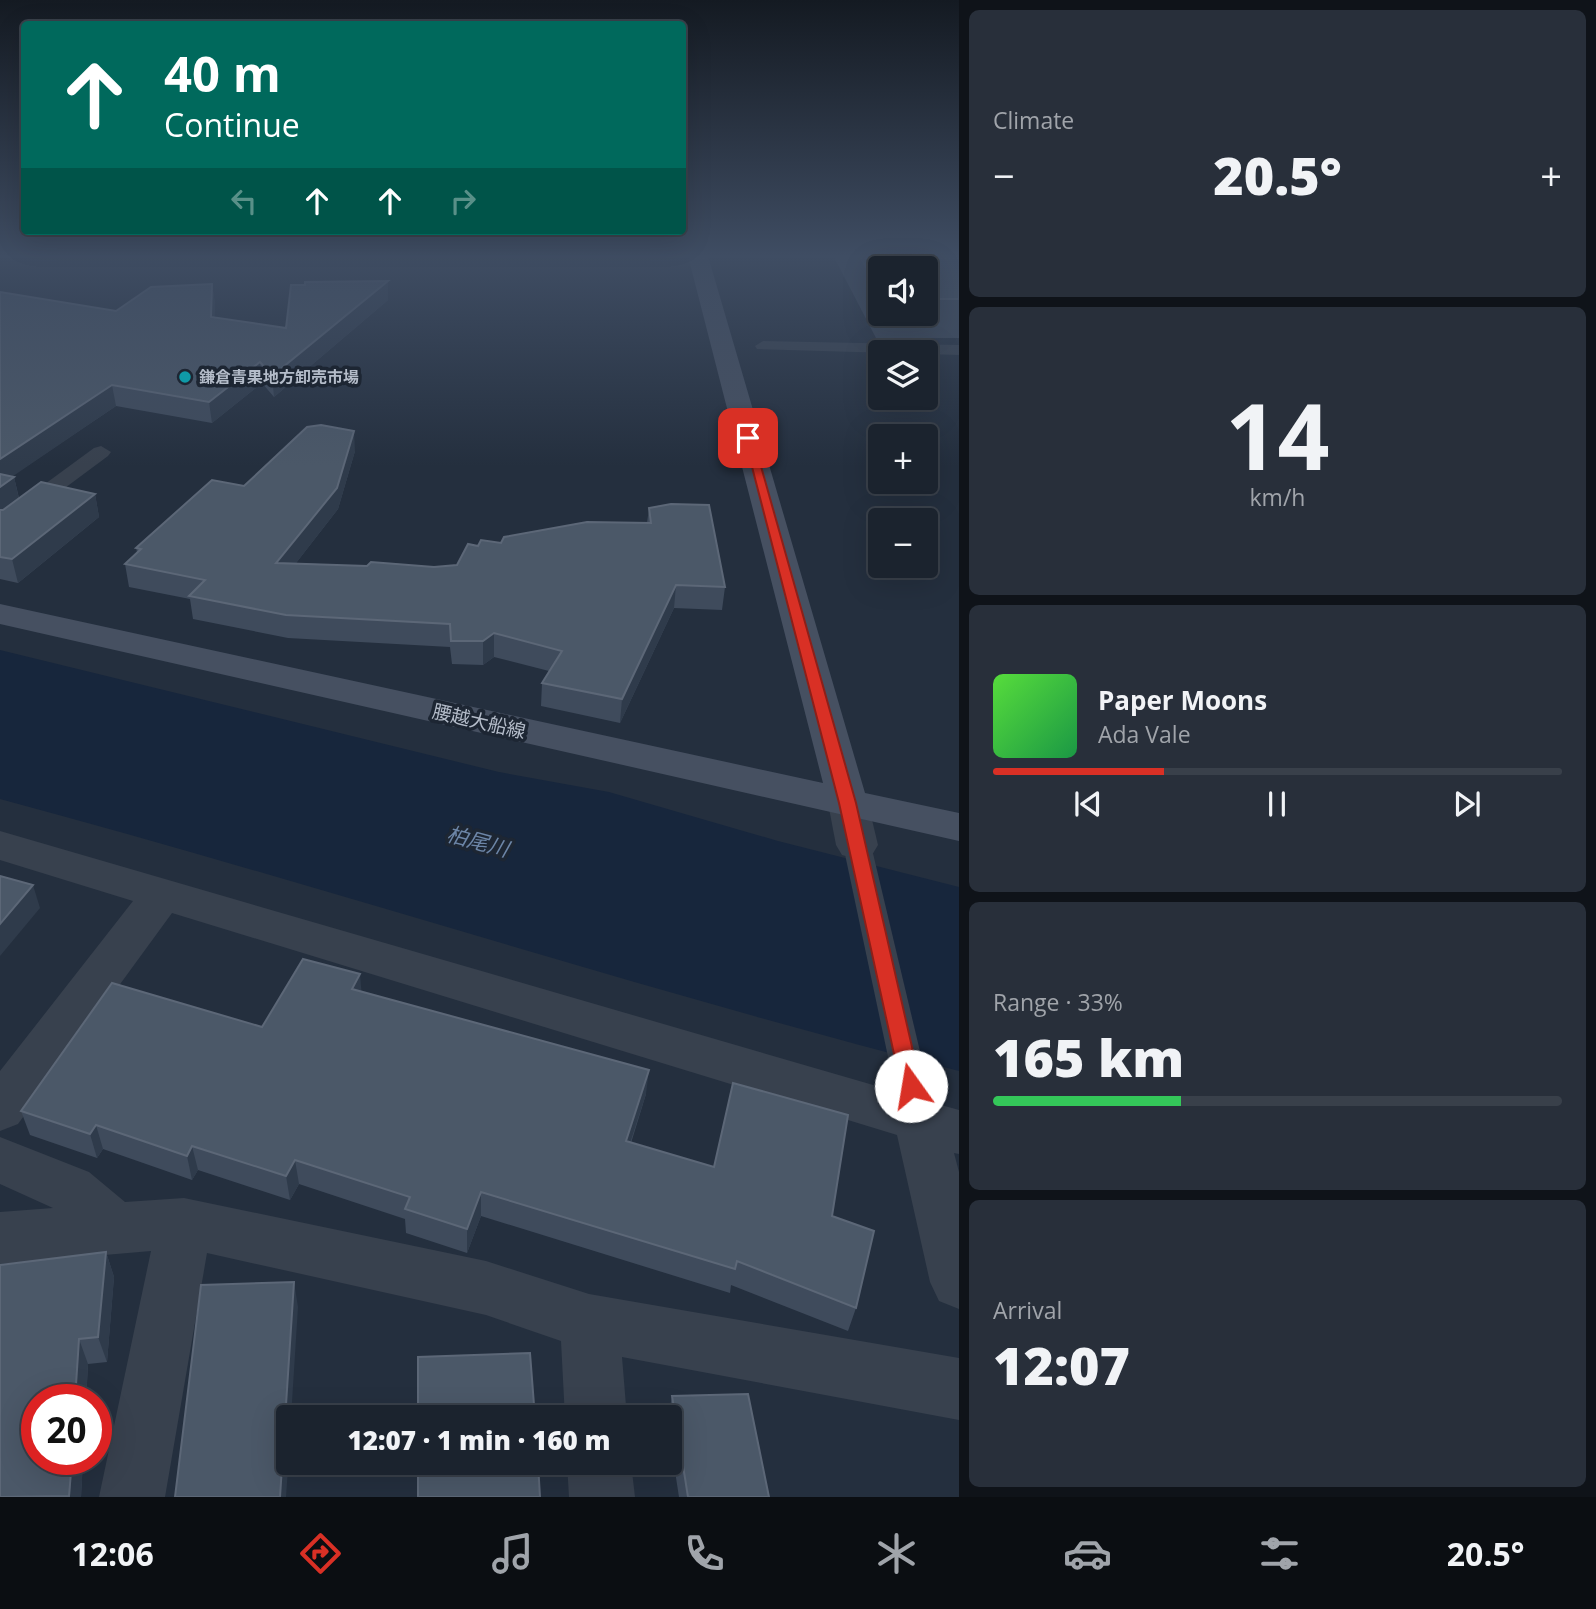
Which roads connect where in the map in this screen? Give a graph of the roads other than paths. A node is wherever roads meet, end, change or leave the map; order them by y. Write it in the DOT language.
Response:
graph roads {
  1 [pos="717,326"];
  2 [pos="763,346"];
  3 [pos="959,350"];
  4 [pos="101,452"];
  5 [pos="0,527"];
  6 [pos="0,614"];
  7 [pos="848,803"];
  8 [pos="959,827"];
  9 [pos="0,845"];
  10 [pos="857,845"];
  11 [pos="164,892"];
  12 [pos="0,1109"];
  13 [pos="930,1113"];
  14 [pos="0,1160"];
  15 [pos="184,1223"];
  16 [pos="115,1228"];
  17 [pos="0,1238"];
  18 [pos="959,1282"];
  19 [pos="589,1322"];
  20 [pos="959,1389"];
  21 [pos="595,1405"];
  22 [pos="600,1475"];
  23 [pos="132,1497"];
  24 [pos="602,1497"];
  1 -- 7 [label="street"];
  2 -- 3 [label="lane"];
  4 -- 5 [label="lane"];
  6 -- 7 [label="street, 腰越大船線"];
  7 -- 8 [label="street, 腰越大船線"];
  7 -- 10 [label="street"];
  9 -- 11 [label="street"];
  10 -- 13 [label="lane"];
  11 -- 12 [label="street"];
  11 -- 13 [label="street"];
  13 -- 18 [label="street"];
  14 -- 16 [label="street"];
  15 -- 16 [label="street"];
  15 -- 19 [label="street"];
  15 -- 23 [label="street"];
  16 -- 17 [label="street"];
  19 -- 20 [label="street"];
  19 -- 21 [label="street"];
  22 -- 24 [label="street"];
}
